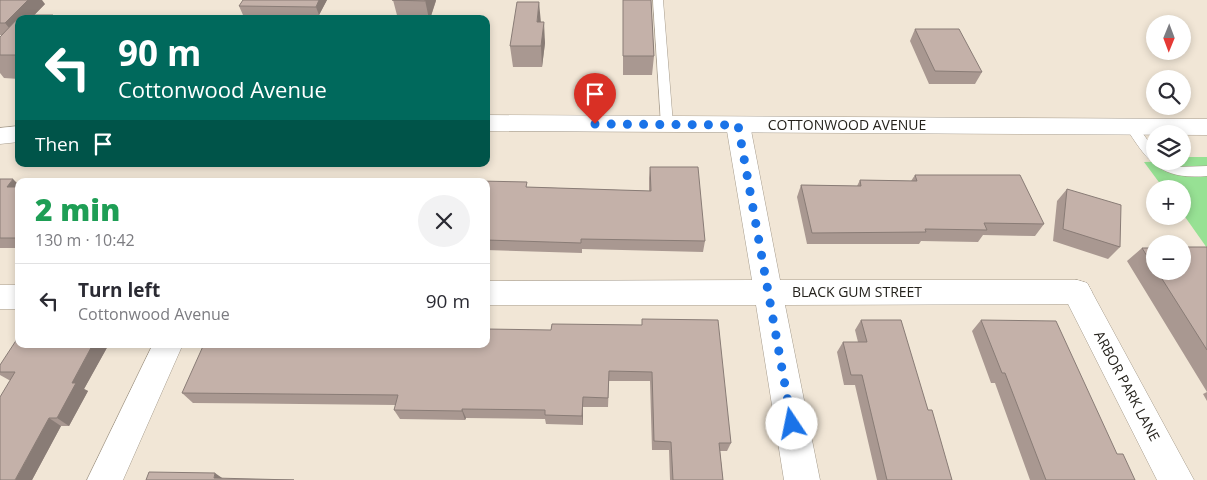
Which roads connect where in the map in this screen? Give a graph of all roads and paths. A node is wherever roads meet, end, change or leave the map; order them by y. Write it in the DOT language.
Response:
graph roads {
  1 [pos="658,0"];
  2 [pos="490,123"];
  3 [pos="667,124"];
  4 [pos="738,125"];
  5 [pos="1131,126"];
  6 [pos="1207,127"];
  7 [pos="15,134"];
  8 [pos="0,136"];
  9 [pos="1146,146"];
  10 [pos="1171,170"];
  11 [pos="1207,171"];
  12 [pos="767,292"];
  13 [pos="1077,292"];
  14 [pos="490,293"];
  15 [pos="0,297"];
  16 [pos="15,297"];
  17 [pos="166,348"];
  18 [pos="105,480"];
  19 [pos="802,480"];
  20 [pos="1176,480"];
  1 -- 3 [label="lane"];
  2 -- 3 [label="street, COTTONWOOD AVENUE"];
  3 -- 4 [label="street, COTTONWOOD AVENUE"];
  4 -- 5 [label="street, COTTONWOOD AVENUE"];
  4 -- 12 [label="street"];
  5 -- 6 [label="street, COTTONWOOD AVENUE"];
  5 -- 9 [label="lane"];
  7 -- 8 [label="street"];
  10 -- 11 [label="lane"];
  12 -- 13 [label="street, BLACK GUM STREET"];
  12 -- 14 [label="street, BLACK GUM STREET"];
  12 -- 19 [label="street"];
  13 -- 20 [label="street, ARBOR PARK LANE"];
  15 -- 16 [label="street"];
  17 -- 18 [label="street"];
}
